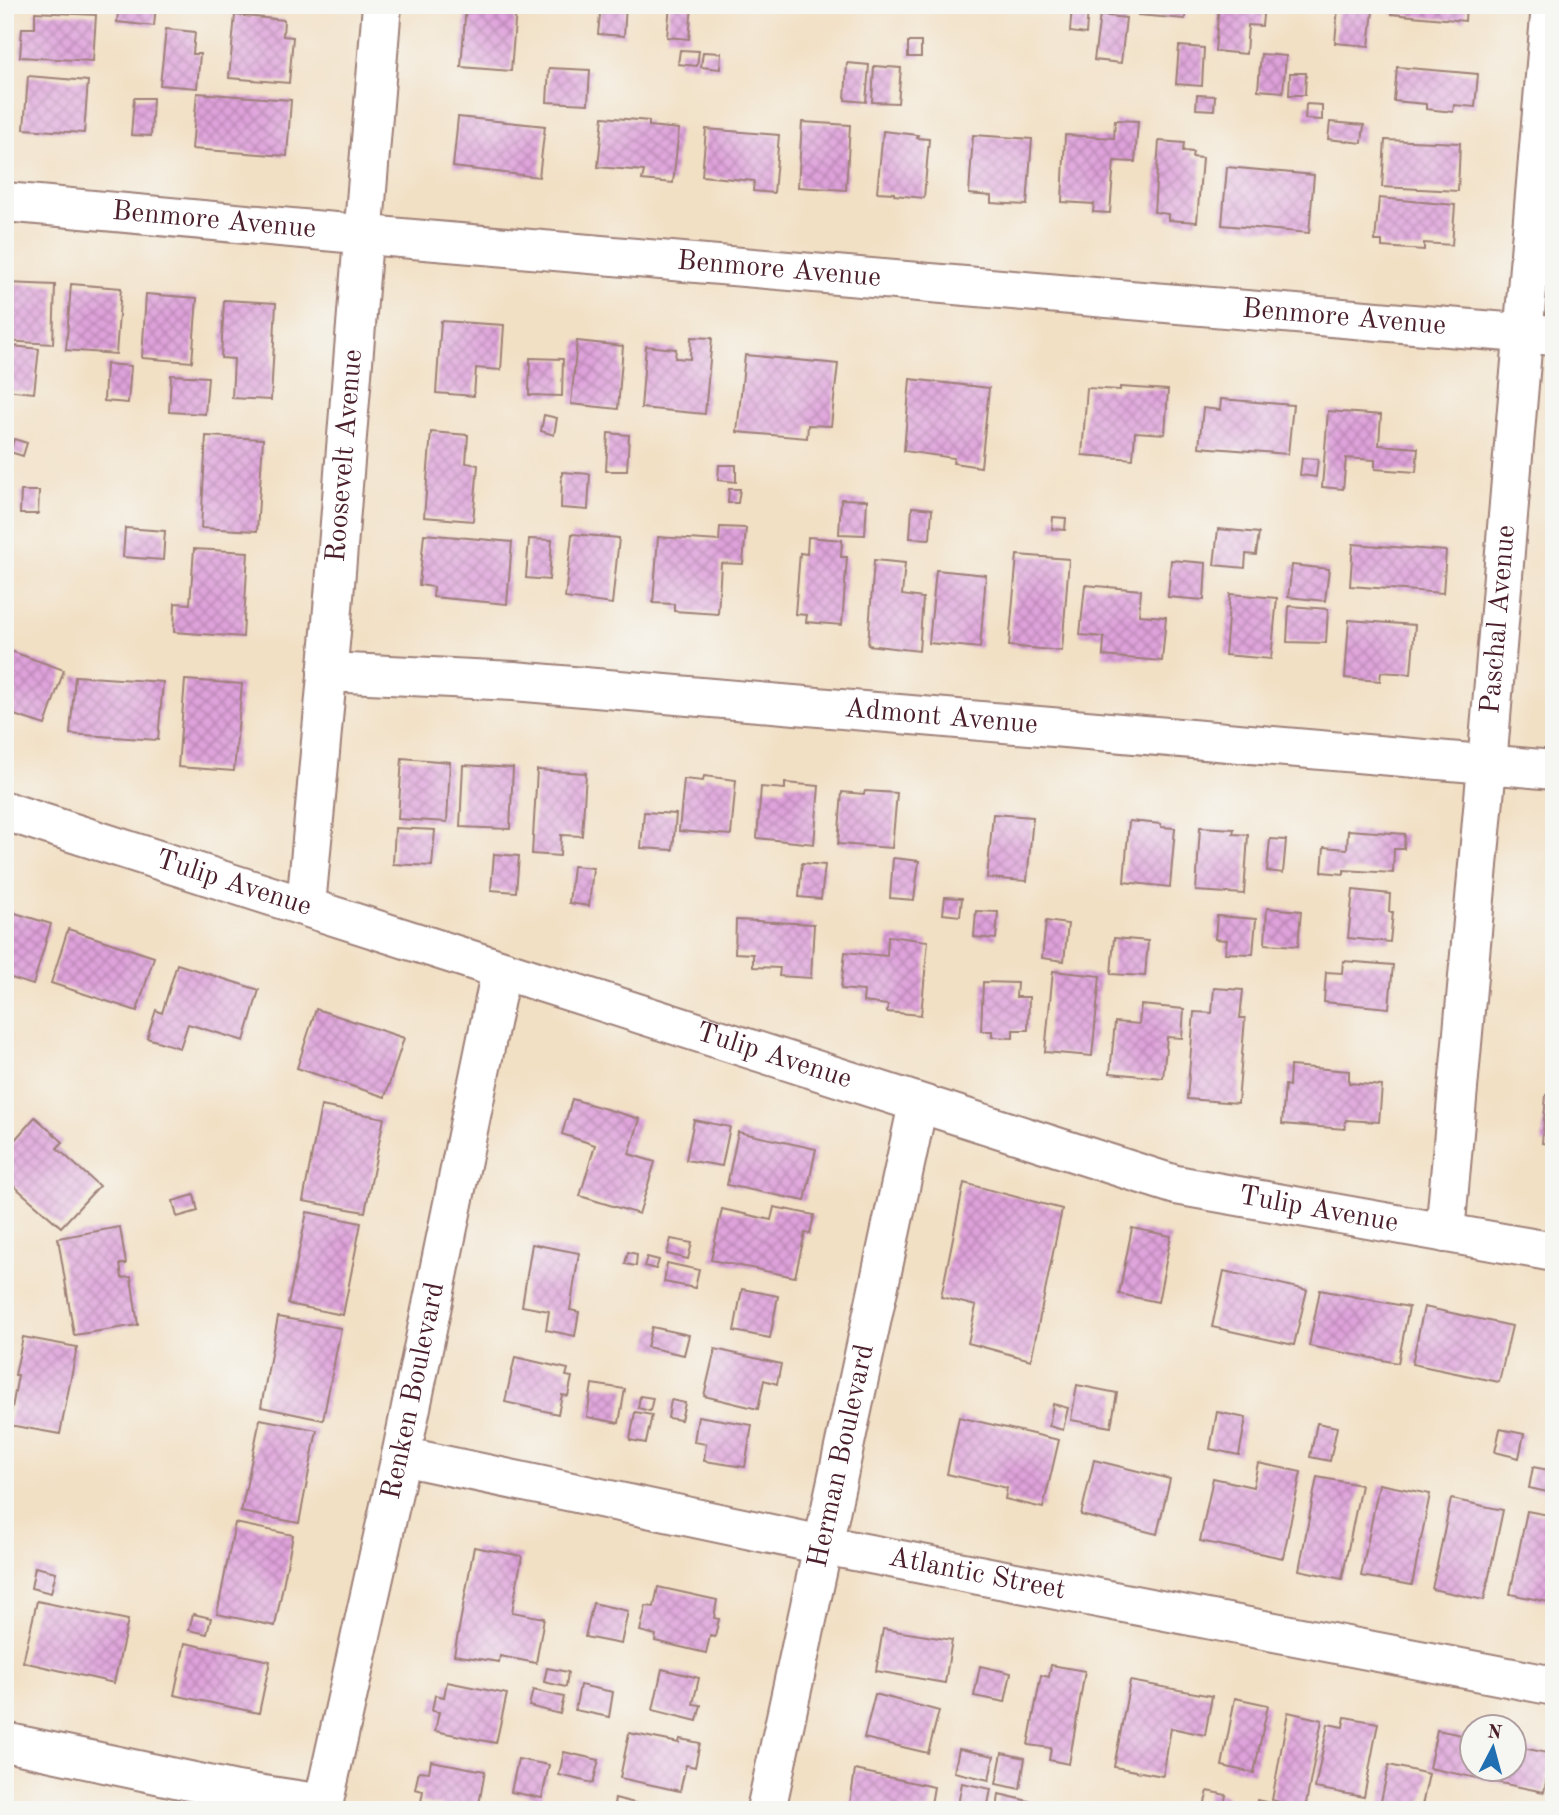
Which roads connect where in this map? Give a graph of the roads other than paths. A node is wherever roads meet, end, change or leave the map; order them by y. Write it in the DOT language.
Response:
graph roads {
  1 [pos="382,5"];
  2 [pos="1550,5"];
  3 [pos="5,202"];
  4 [pos="363,234"];
  5 [pos="1539,335"];
  6 [pos="327,672"];
  7 [pos="1487,765"];
  8 [pos="1554,770"];
  9 [pos="5,811"];
  10 [pos="306,906"];
  11 [pos="501,971"];
  12 [pos="918,1104"];
  13 [pos="1445,1233"];
  14 [pos="1554,1252"];
  15 [pos="401,1456"];
  16 [pos="823,1545"];
  17 [pos="1554,1685"];
  18 [pos="5,1742"];
  19 [pos="323,1807"];
  20 [pos="766,1810"];
  1 -- 4 [label="street, Roosevelt Avenue"];
  2 -- 5 [label="street, Paschal Avenue"];
  3 -- 4 [label="street, Benmore Avenue"];
  4 -- 5 [label="street, Benmore Avenue"];
  4 -- 6 [label="street, Roosevelt Avenue"];
  5 -- 7 [label="street, Paschal Avenue"];
  6 -- 7 [label="street, Admont Avenue"];
  6 -- 10 [label="street, Roosevelt Avenue"];
  7 -- 8 [label="street, Admont Avenue"];
  7 -- 13 [label="street, Paschal Avenue"];
  9 -- 10 [label="street, Tulip Avenue"];
  10 -- 11 [label="street, Tulip Avenue"];
  11 -- 12 [label="street, Tulip Avenue"];
  11 -- 15 [label="street, Renken Boulevard"];
  12 -- 13 [label="street, Tulip Avenue"];
  12 -- 16 [label="street, Herman Boulevard"];
  13 -- 14 [label="street, Tulip Avenue"];
  15 -- 16 [label="street, Atlantic Street"];
  15 -- 19 [label="street, Renken Boulevard"];
  16 -- 17 [label="street, Atlantic Street"];
  16 -- 20 [label="street, Herman Boulevard"];
  18 -- 19 [label="street"];
}
